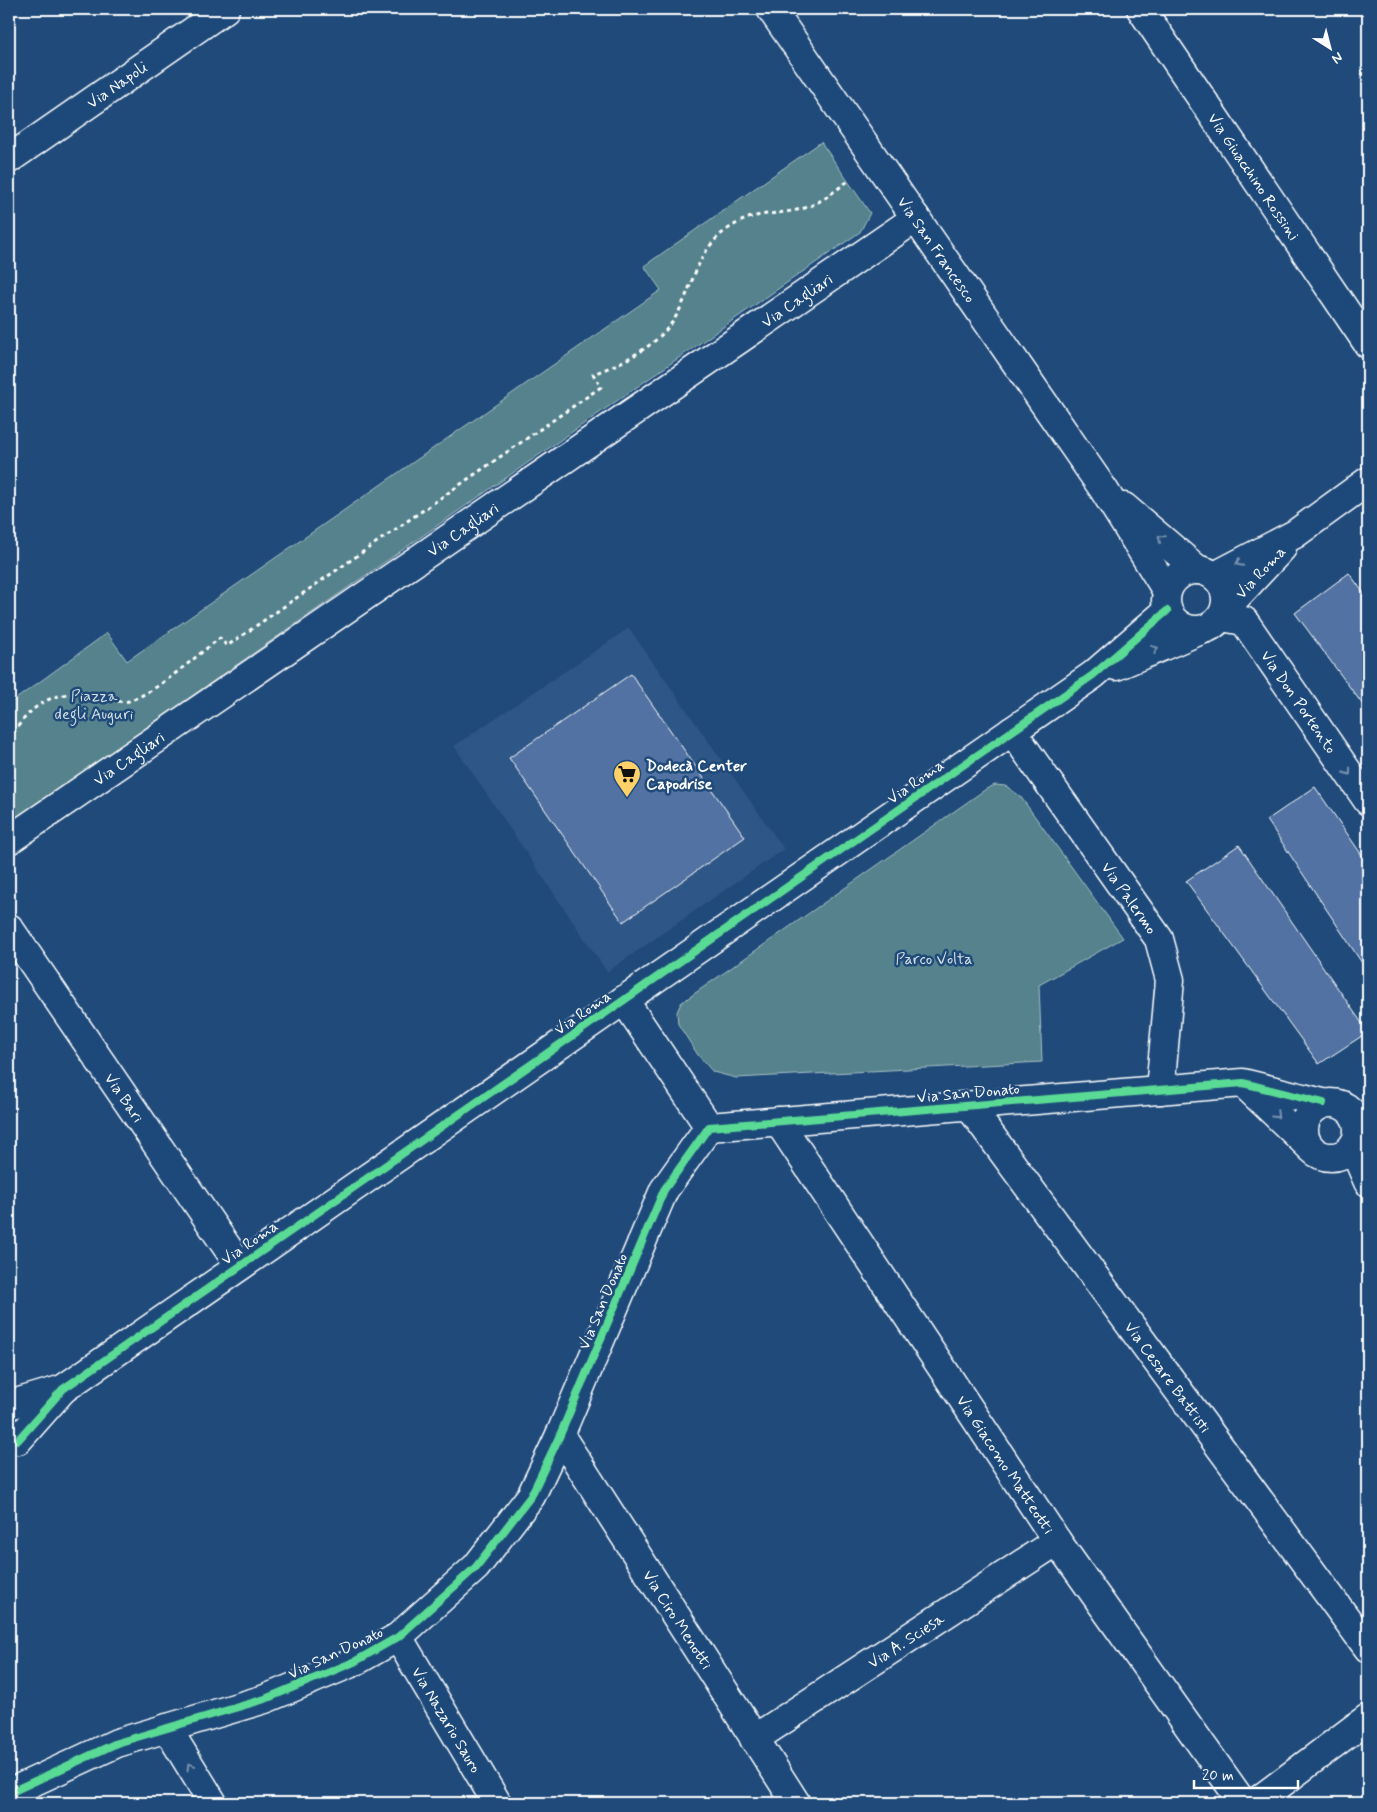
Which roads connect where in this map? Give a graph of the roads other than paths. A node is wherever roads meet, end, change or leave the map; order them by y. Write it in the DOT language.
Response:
graph roads {
  1 [pos="225,9"];
  2 [pos="771,9"];
  3 [pos="1141,9"];
  4 [pos="9,159"];
  5 [pos="916,218"];
  6 [pos="1368,344"];
  7 [pos="1368,481"];
  8 [pos="1104,490"];
  9 [pos="1295,534"];
  10 [pos="1206,573"];
  11 [pos="1167,601"];
  12 [pos="1216,619"];
  13 [pos="1093,675"];
  14 [pos="1012,731"];
  15 [pos="1368,801"];
  16 [pos="9,840"];
  17 [pos="9,928"];
  18 [pos="624,1000"];
  19 [pos="1243,1083"];
  20 [pos="1160,1090"];
  21 [pos="1323,1104"];
  22 [pos="969,1106"];
  23 [pos="1359,1108"];
  24 [pos="778,1121"];
  25 [pos="709,1127"];
  26 [pos="1340,1146"];
  27 [pos="1368,1182"];
  28 [pos="1368,1196"];
  29 [pos="240,1266"];
  30 [pos="63,1389"];
  31 [pos="9,1405"];
  32 [pos="9,1411"];
  33 [pos="560,1435"];
  34 [pos="12,1449"];
  35 [pos="1057,1541"];
  36 [pos="398,1637"];
  37 [pos="1368,1648"];
  38 [pos="1368,1718"];
  39 [pos="167,1728"];
  40 [pos="754,1739"];
  41 [pos="9,1793"];
  42 [pos="212,1803"];
  43 [pos="497,1803"];
  44 [pos="796,1803"];
  45 [pos="1243,1803"];
  46 [pos="1255,1803"];
  1 -- 4 [label="street, Via Napoli"];
  2 -- 5 [label="street, Via San Francesco"];
  3 -- 6 [label="street, Via Giuacchino Rossini"];
  5 -- 8 [label="street, Via San Francesco"];
  5 -- 16 [label="street, Via Cagliari"];
  7 -- 9 [label="street, Via Roma"];
  10 -- 8 [label="street, Via San Francesco, one-way"];
  8 -- 11 [label="street, Via San Francesco"];
  9 -- 10 [label="street, Via Roma, one-way"];
  9 -- 12 [label="street, Via Roma"];
  10 -- 11 [label="street"];
  10 -- 12 [label="street"];
  11 -- 12 [label="street"];
  11 -- 13 [label="street, Via Roma"];
  13 -- 12 [label="street, Via Roma, one-way"];
  12 -- 15 [label="street, Via Don Portento, one-way"];
  13 -- 14 [label="street, Via Roma"];
  14 -- 18 [label="street, Via Roma"];
  14 -- 20 [label="street, Via Palermo"];
  17 -- 29 [label="street, Via Bari"];
  18 -- 25 [label="street, Via Roma"];
  18 -- 29 [label="street, Via Roma"];
  19 -- 20 [label="street, Via San Donato"];
  19 -- 21 [label="street, Via San Donato"];
  19 -- 26 [label="street, one-way"];
  20 -- 22 [label="street, Via San Donato"];
  21 -- 23 [label="street, Via San Donato"];
  21 -- 26 [label="street"];
  22 -- 24 [label="street, Via San Donato"];
  22 -- 37 [label="street, Via Cesare Battisti"];
  23 -- 26 [label="street"];
  24 -- 25 [label="street, Via San Donato"];
  24 -- 35 [label="street, Via Giacomo Matteotti"];
  25 -- 33 [label="street, Via San Donato"];
  26 -- 27 [label="street"];
  26 -- 28 [label="street"];
  29 -- 30 [label="street, Via Roma"];
  30 -- 31 [label="street, Via Roma"];
  30 -- 34 [label="street, Via Roma"];
  32 -- 34 [label="street"];
  33 -- 36 [label="street, Via San Donato"];
  33 -- 40 [label="street, Via Ciro Menotti"];
  35 -- 40 [label="street, Via A. Sciesa"];
  35 -- 45 [label="street, Via Giacomo Matteotti"];
  36 -- 39 [label="street, Via San Donato"];
  36 -- 43 [label="street, Via Nazario Sauro"];
  38 -- 46 [label="street"];
  39 -- 41 [label="street, Via San Donato"];
  42 -- 39 [label="street, one-way"];
  40 -- 44 [label="street, Via Ciro Menotti"];
}
